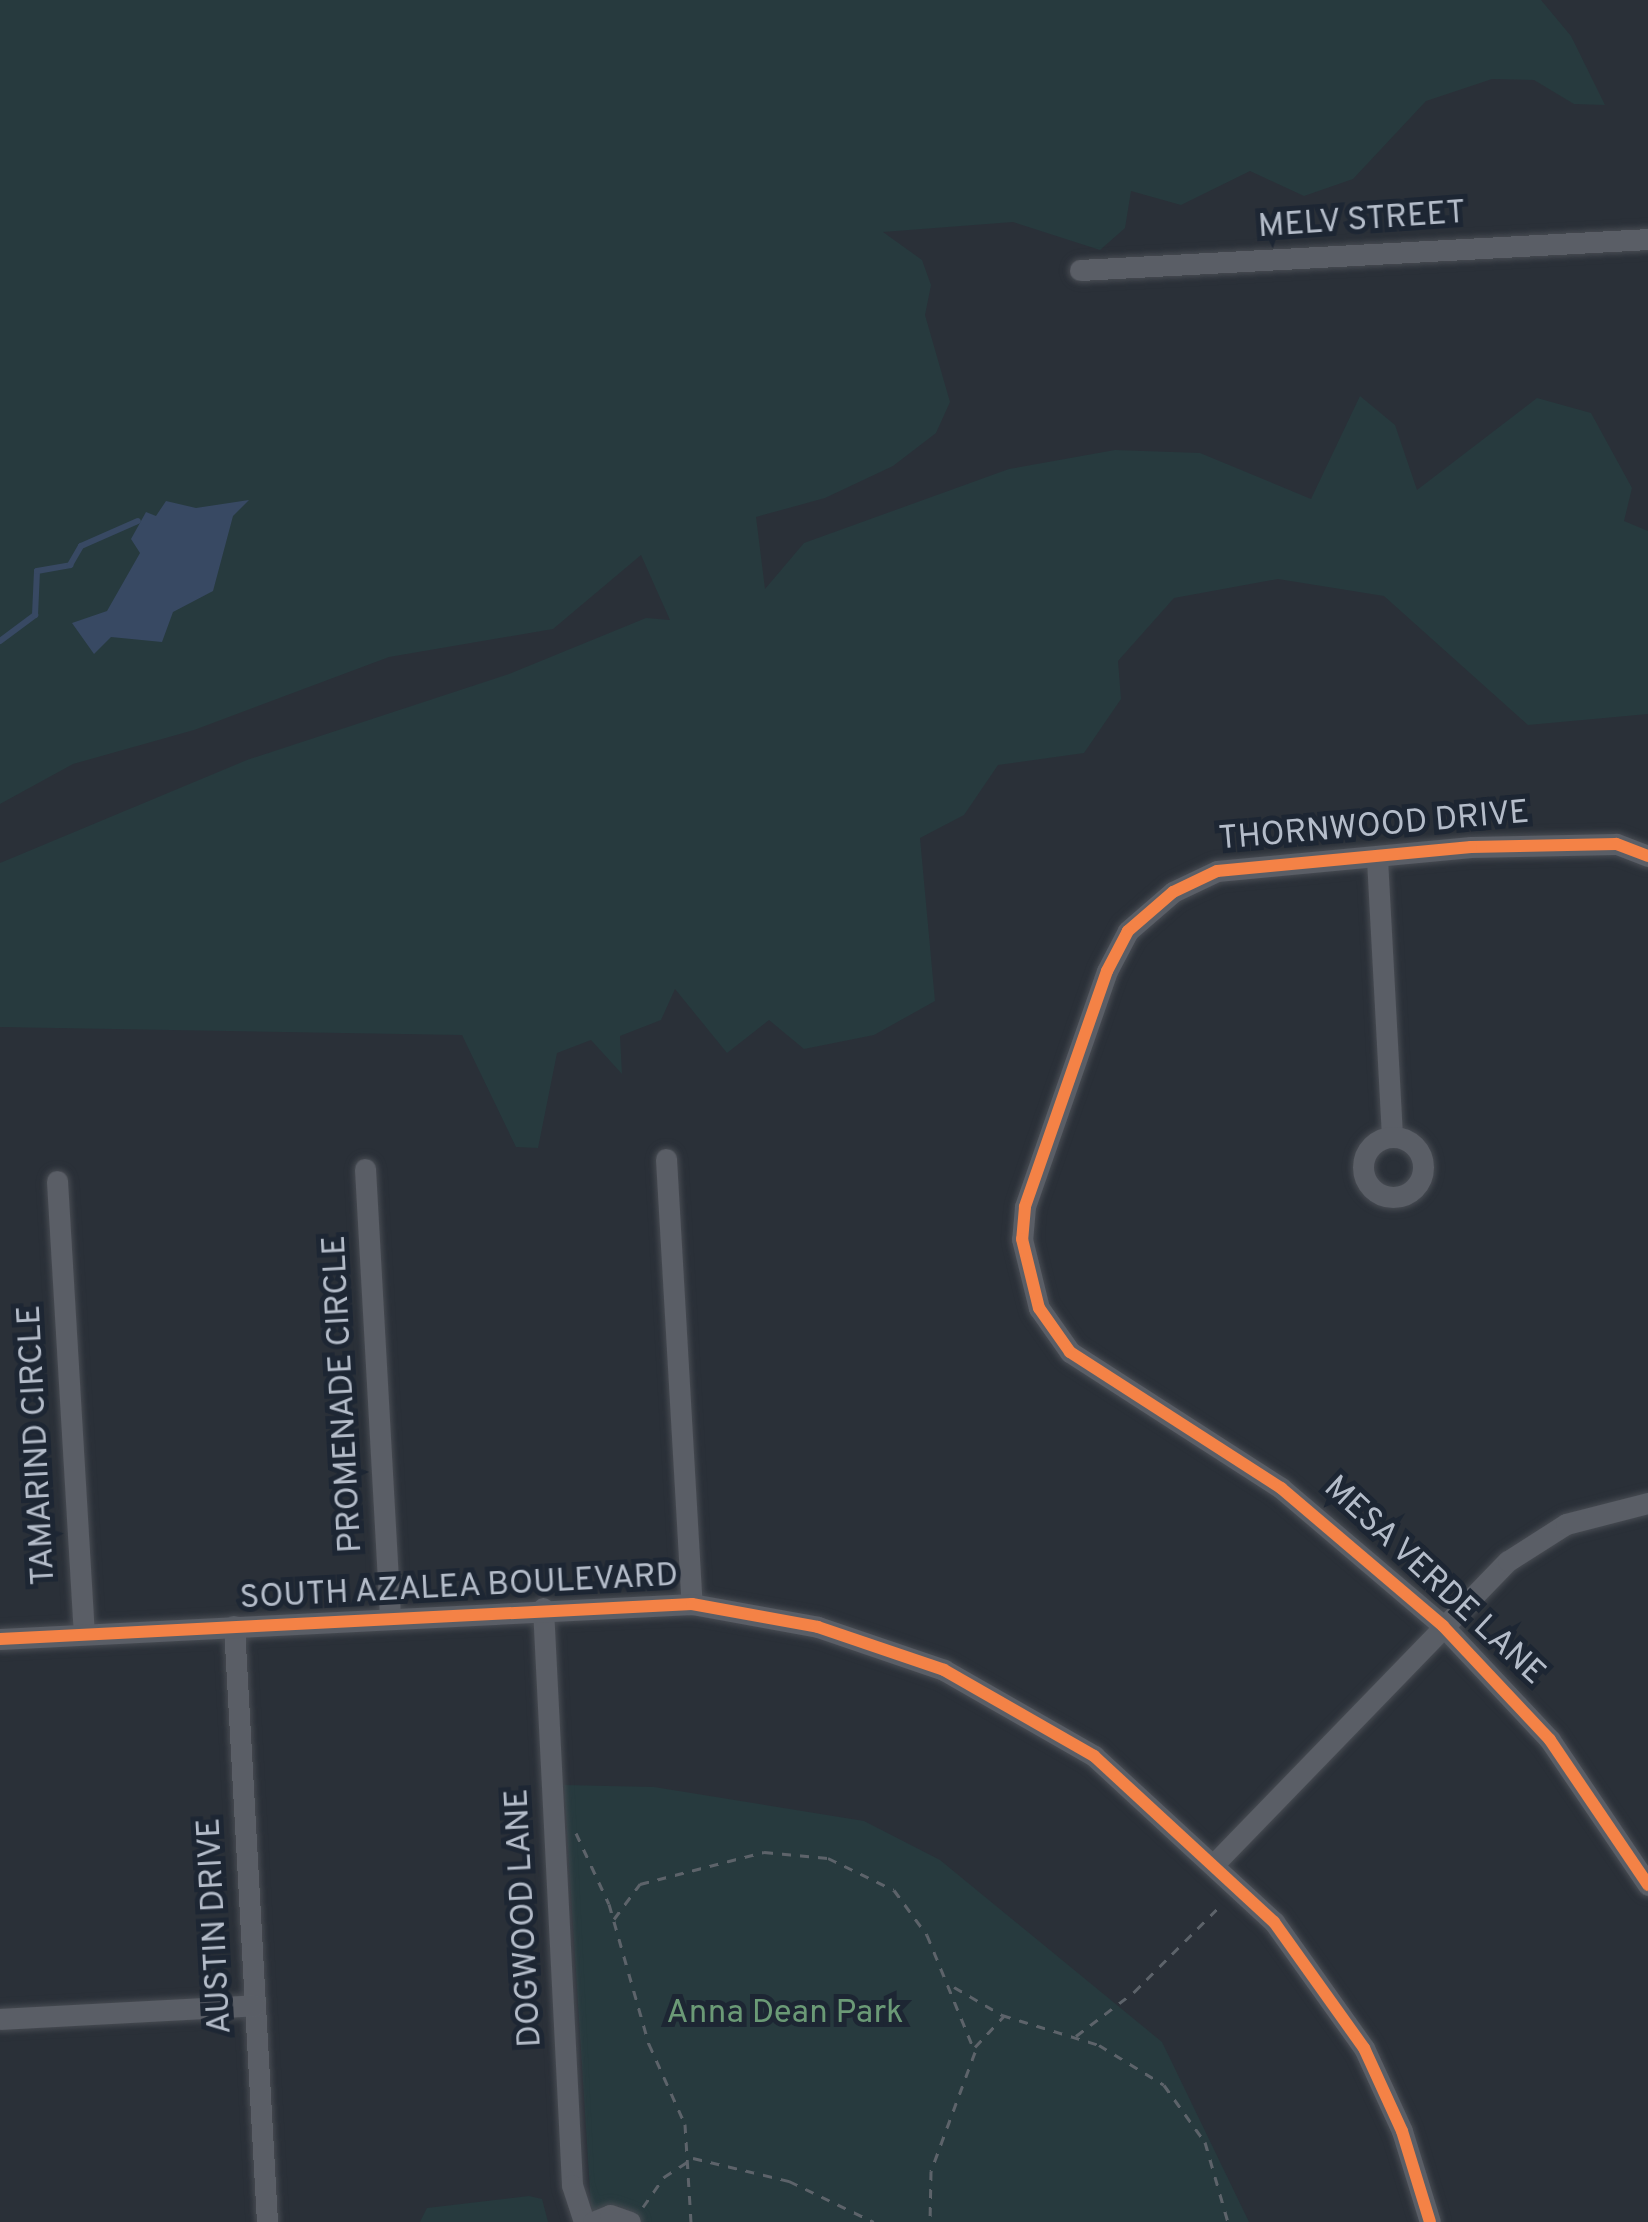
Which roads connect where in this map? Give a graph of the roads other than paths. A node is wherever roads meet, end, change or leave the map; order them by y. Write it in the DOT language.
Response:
graph roads {
  1 [pos="1648,239"];
  2 [pos="1080,270"];
  3 [pos="1648,856"];
  4 [pos="1377,859"];
  5 [pos="1391,1137"];
  6 [pos="666,1159"];
  7 [pos="365,1169"];
  8 [pos="56,1181"];
  9 [pos="1025,1207"];
  10 [pos="1648,1503"];
  11 [pos="692,1604"];
  12 [pos="543,1609"];
  13 [pos="390,1616"];
  14 [pos="234,1626"];
  15 [pos="1443,1626"];
  16 [pos="84,1634"];
  17 [pos="0,1639"];
  18 [pos="1216,1862"];
  19 [pos="1648,1885"];
  20 [pos="255,2005"];
  21 [pos="0,2019"];
  22 [pos="628,2221"];
  23 [pos="267,2222"];
  24 [pos="584,2222"];
  25 [pos="593,2222"];
  26 [pos="1430,2222"];
  1 -- 2 [label="street, MELV STREET"];
  3 -- 4 [label="street, THORNWOOD DRIVE"];
  4 -- 5 [label="street"];
  4 -- 9 [label="street, THORNWOOD DRIVE"];
  6 -- 11 [label="street"];
  7 -- 13 [label="street, PROMENADE CIRCLE"];
  8 -- 16 [label="street, TAMARIND CIRCLE"];
  9 -- 15 [label="street, MESA VERDE LANE"];
  10 -- 15 [label="street"];
  11 -- 12 [label="street, SOUTH AZALEA BOULEVARD"];
  11 -- 18 [label="street, SOUTH AZALEA BOULEVARD"];
  12 -- 13 [label="street, SOUTH AZALEA BOULEVARD"];
  12 -- 24 [label="street, DOGWOOD LANE"];
  13 -- 14 [label="street, SOUTH AZALEA BOULEVARD"];
  14 -- 16 [label="street, SOUTH AZALEA BOULEVARD"];
  14 -- 20 [label="street, AUSTIN DRIVE"];
  15 -- 18 [label="street"];
  15 -- 19 [label="street, MESA VERDE LANE"];
  16 -- 17 [label="street, SOUTH AZALEA BOULEVARD"];
  18 -- 26 [label="street, SOUTH AZALEA BOULEVARD"];
  20 -- 21 [label="street"];
  20 -- 23 [label="street, AUSTIN DRIVE"];
  22 -- 25 [label="street"];
}
